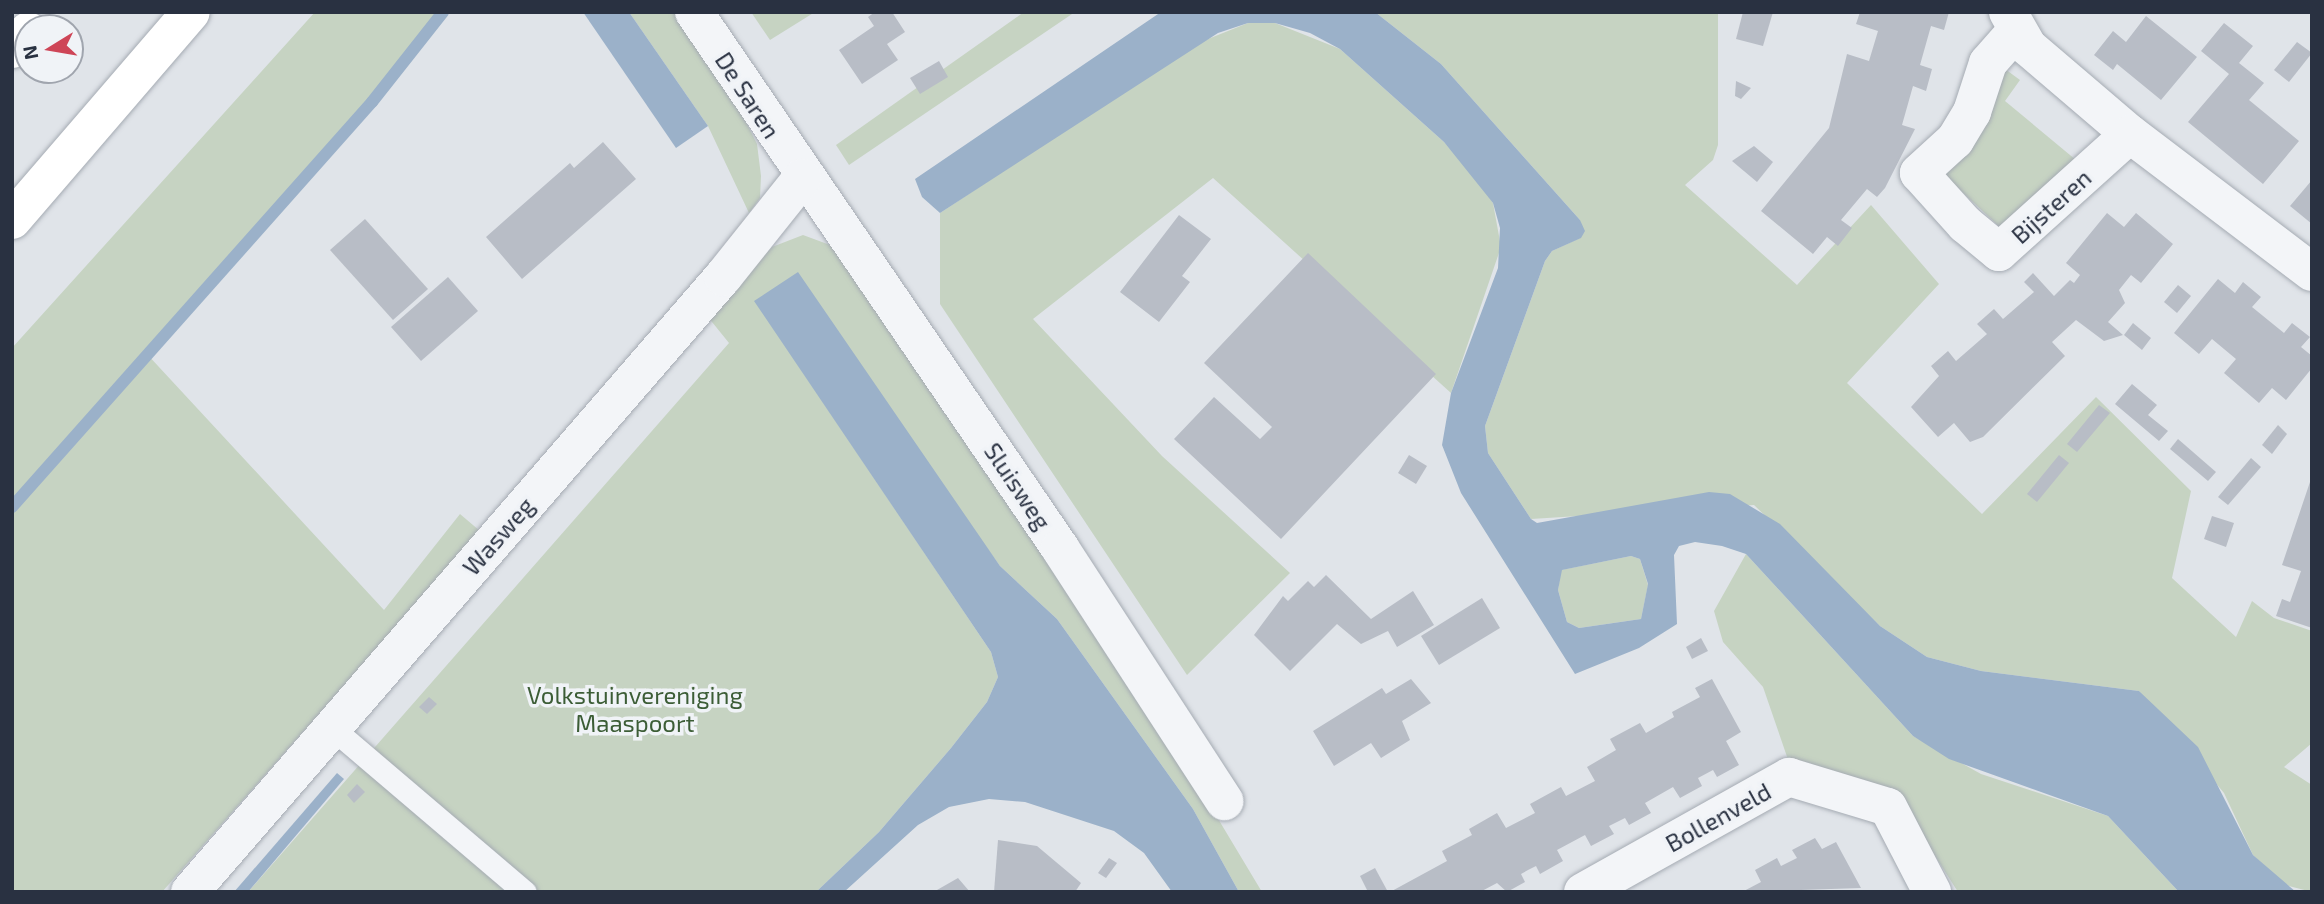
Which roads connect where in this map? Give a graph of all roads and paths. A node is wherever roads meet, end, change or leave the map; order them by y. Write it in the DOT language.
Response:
graph roads {
  1 [pos="191,12"];
  2 [pos="694,12"];
  3 [pos="2013,21"];
  4 [pos="2130,134"];
  5 [pos="802,178"];
  6 [pos="12,220"];
  7 [pos="2312,272"];
  8 [pos="332,728"];
  9 [pos="1224,801"];
  10 [pos="190,892"];
  11 [pos="525,892"];
  12 [pos="1583,892"];
  13 [pos="1932,892"];
  1 -- 6 [label="highway"];
  2 -- 5 [label="street, De Saren"];
  3 -- 4 [label="street, Bijsteren"];
  3 -- 4 [label="street, Bijsteren"];
  4 -- 7 [label="street, Bijsteren"];
  5 -- 8 [label="street, Wasweg"];
  5 -- 9 [label="street, Sluisweg"];
  8 -- 10 [label="street, Wasweg"];
  8 -- 11 [label="lane"];
  12 -- 13 [label="street, Bollenveld"];
}
